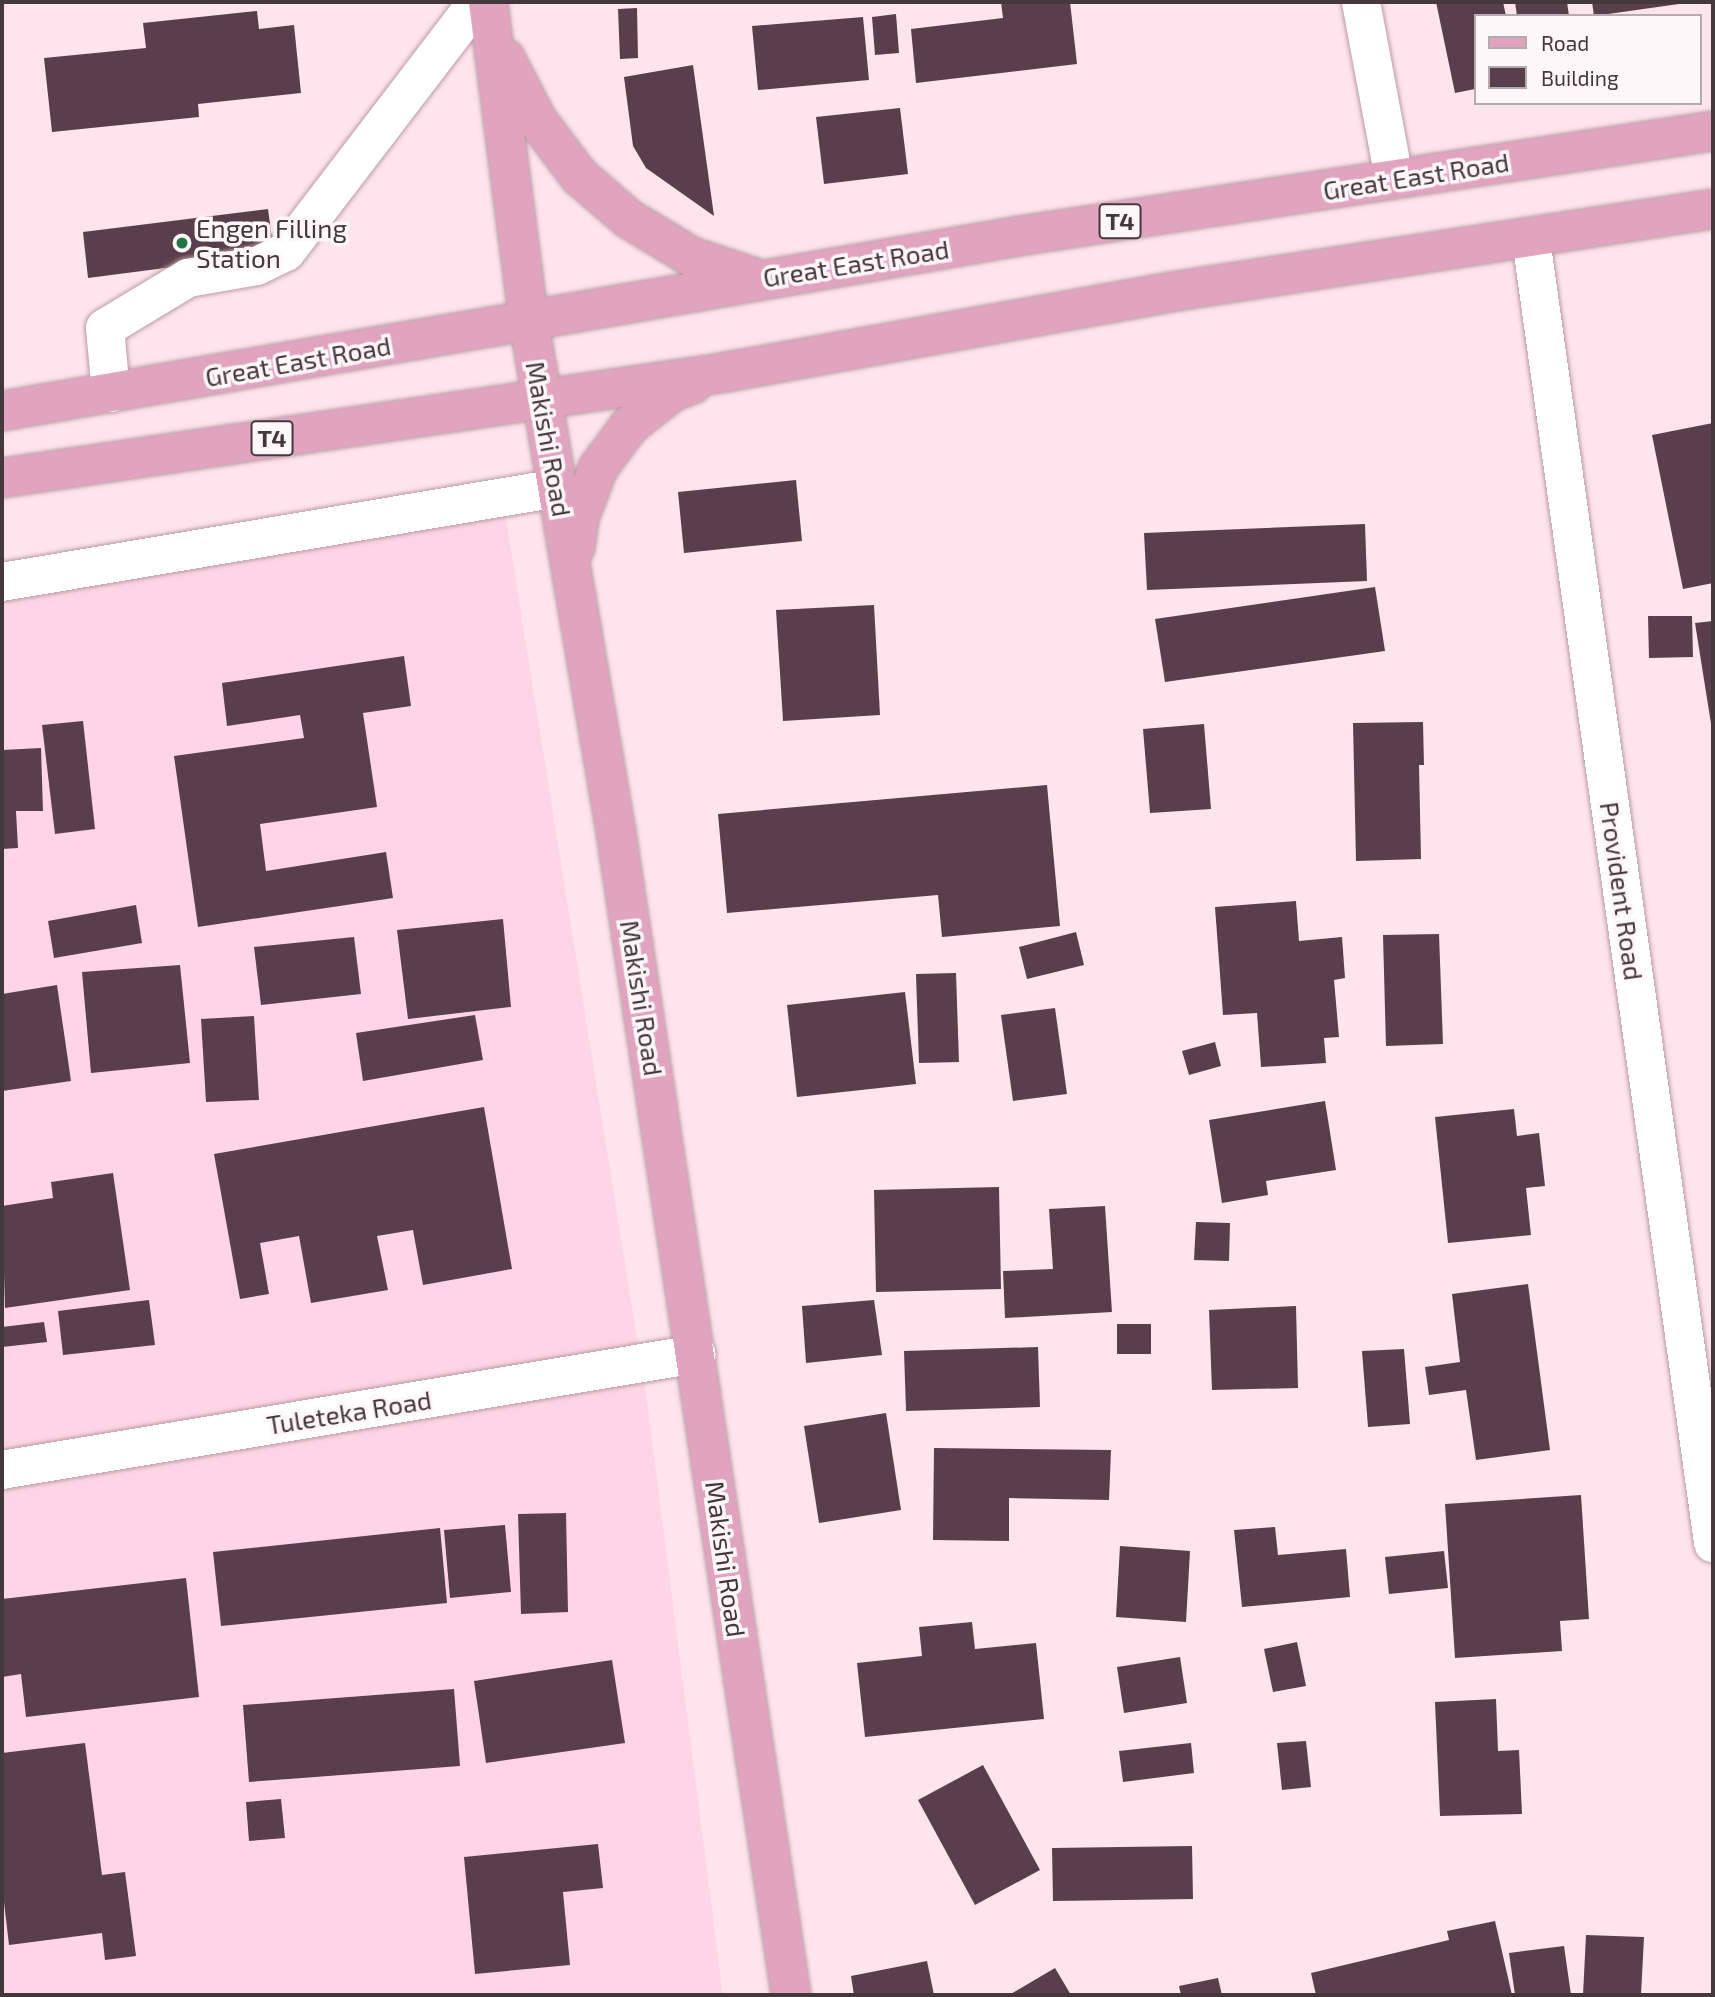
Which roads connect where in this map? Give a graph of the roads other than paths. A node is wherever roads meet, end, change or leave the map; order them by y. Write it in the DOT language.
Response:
graph roads {
  1 [pos="477,2"];
  2 [pos="489,2"];
  3 [pos="1361,2"];
  4 [pos="1713,131"];
  5 [pos="1394,179"];
  6 [pos="1713,209"];
  7 [pos="1531,239"];
  8 [pos="758,279"];
  9 [pos="529,322"];
  10 [pos="721,373"];
  11 [pos="111,393"];
  12 [pos="542,398"];
  13 [pos="2,411"];
  14 [pos="2,478"];
  15 [pos="558,488"];
  16 [pos="572,572"];
  17 [pos="2,582"];
  18 [pos="696,1354"];
  19 [pos="2,1470"];
  20 [pos="1713,1543"];
  21 [pos="791,1995"];
  1 -- 11 [label="street"];
  2 -- 8 [label="main road"];
  2 -- 9 [label="main road, Makishi Road"];
  3 -- 5 [label="street"];
  4 -- 5 [label="main road, Great East Road / T4"];
  5 -- 8 [label="main road, Great East Road / T4"];
  6 -- 7 [label="main road, T4"];
  7 -- 10 [label="main road, T4"];
  7 -- 20 [label="street, Provident Road"];
  8 -- 9 [label="main road, Great East Road / T4"];
  9 -- 11 [label="main road, Great East Road / T4"];
  9 -- 12 [label="main road, Makishi Road"];
  10 -- 12 [label="main road, T4"];
  10 -- 16 [label="main road"];
  11 -- 13 [label="main road, Great East Road / T4"];
  12 -- 14 [label="main road, T4"];
  12 -- 15 [label="main road, Makishi Road"];
  15 -- 16 [label="main road, Makishi Road"];
  15 -- 17 [label="street"];
  16 -- 18 [label="main road, Makishi Road"];
  18 -- 19 [label="street, Tuleteka Road"];
  18 -- 21 [label="main road, Makishi Road"];
}
